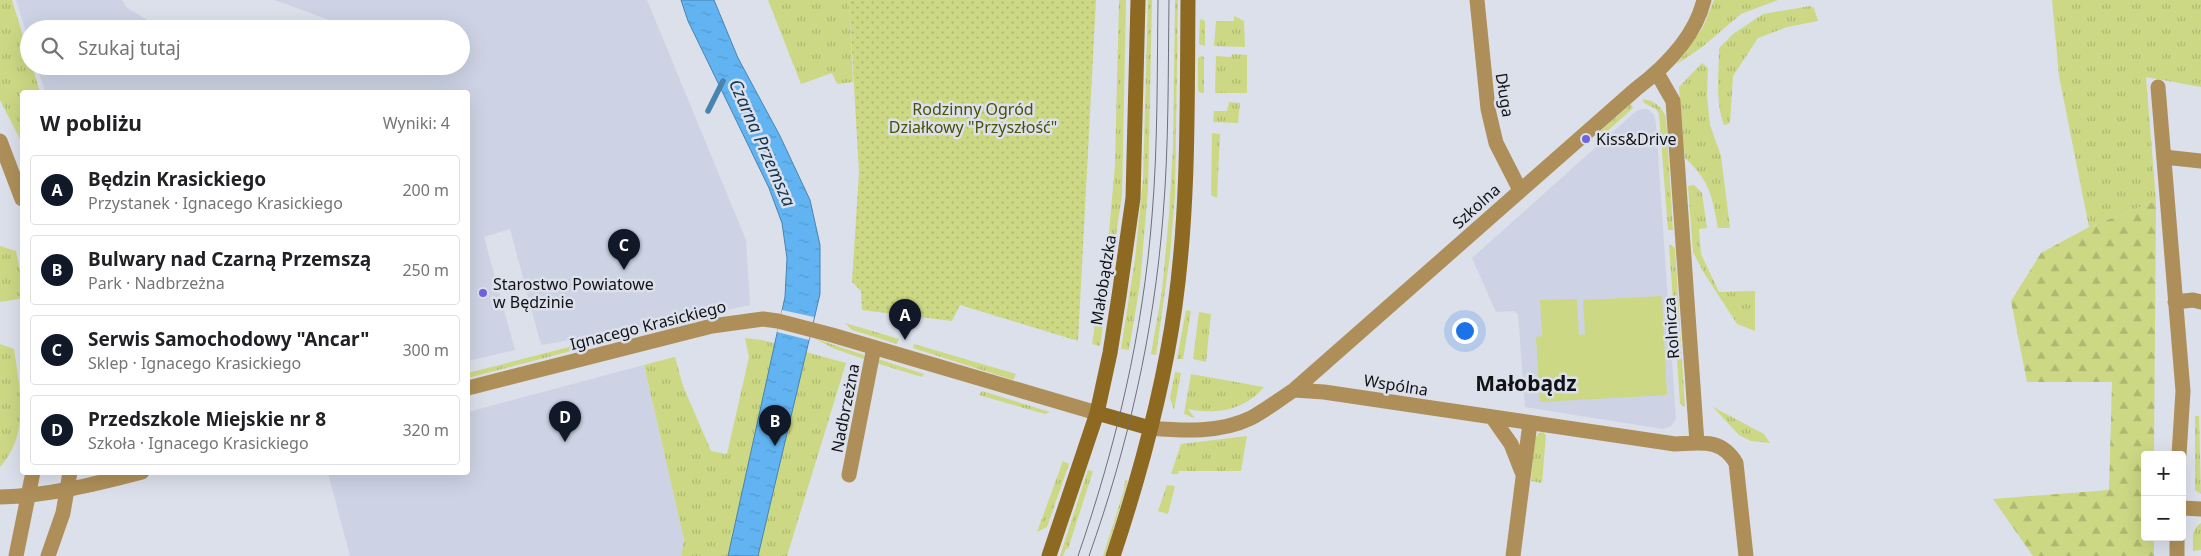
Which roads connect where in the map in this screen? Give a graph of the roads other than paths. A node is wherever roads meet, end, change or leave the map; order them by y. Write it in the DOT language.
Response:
graph roads {
  1 [pos="1138,0"];
  2 [pos="1188,0"];
  3 [pos="1477,0"];
  4 [pos="1704,0"];
  5 [pos="1657,73"];
  6 [pos="2158,87"];
  7 [pos="0,141"];
  8 [pos="2164,157"];
  9 [pos="2201,161"];
  10 [pos="1520,190"];
  11 [pos="20,194"];
  12 [pos="2175,302"];
  13 [pos="2201,302"];
  14 [pos="874,347"];
  15 [pos="1320,368"];
  16 [pos="470,387"];
  17 [pos="1294,390"];
  18 [pos="1324,392"];
  19 [pos="1097,413"];
  20 [pos="1492,417"];
  21 [pos="1530,423"];
  22 [pos="1150,428"];
  23 [pos="1697,443"];
  24 [pos="2179,451"];
  25 [pos="1523,474"];
  26 [pos="32,475"];
  27 [pos="70,475"];
  28 [pos="128,475"];
  29 [pos="849,475"];
  30 [pos="68,488"];
  31 [pos="29,495"];
  32 [pos="0,497"];
  33 [pos="2186,508"];
  34 [pos="2201,509"];
  35 [pos="2177,541"];
  36 [pos="16,556"];
  37 [pos="48,556"];
  38 [pos="1049,556"];
  39 [pos="1114,556"];
  40 [pos="1514,556"];
  41 [pos="1746,556"];
  42 [pos="2177,556"];
  1 -- 19 [label="street, Małobądzka"];
  2 -- 22 [label="street"];
  3 -- 10 [label="street, Długa"];
  4 -- 5 [label="street, Szkolna"];
  5 -- 10 [label="street, Szkolna"];
  5 -- 23 [label="street, Rolnicza"];
  6 -- 8 [label="street"];
  7 -- 11 [label="street"];
  8 -- 9 [label="street"];
  8 -- 12 [label="street"];
  10 -- 15 [label="street, Szkolna"];
  12 -- 13 [label="street"];
  12 -- 24 [label="street"];
  14 -- 16 [label="street, Ignacego Krasickiego"];
  14 -- 19 [label="street, Ignacego Krasickiego"];
  14 -- 29 [label="street, Nadbrzeżna"];
  15 -- 17 [label="street, Szkolna"];
  15 -- 18 [label="street"];
  17 -- 18 [label="street, Wspólna"];
  17 -- 22 [label="street, Szkolna"];
  18 -- 20 [label="street, Wspólna"];
  19 -- 22 [label="street"];
  19 -- 38 [label="street, Małobądzka"];
  20 -- 21 [label="street, Wspólna"];
  20 -- 25 [label="street"];
  21 -- 23 [label="street, Wspólna"];
  21 -- 25 [label="street"];
  22 -- 39 [label="street"];
  23 -- 41 [label="street"];
  25 -- 40 [label="street"];
  26 -- 31 [label="street"];
  27 -- 30 [label="street"];
  28 -- 30 [label="street"];
  30 -- 31 [label="street"];
  30 -- 37 [label="street"];
  31 -- 32 [label="street"];
  31 -- 36 [label="street"];
  33 -- 34 [label="street"];
  35 -- 42 [label="street"];
}
